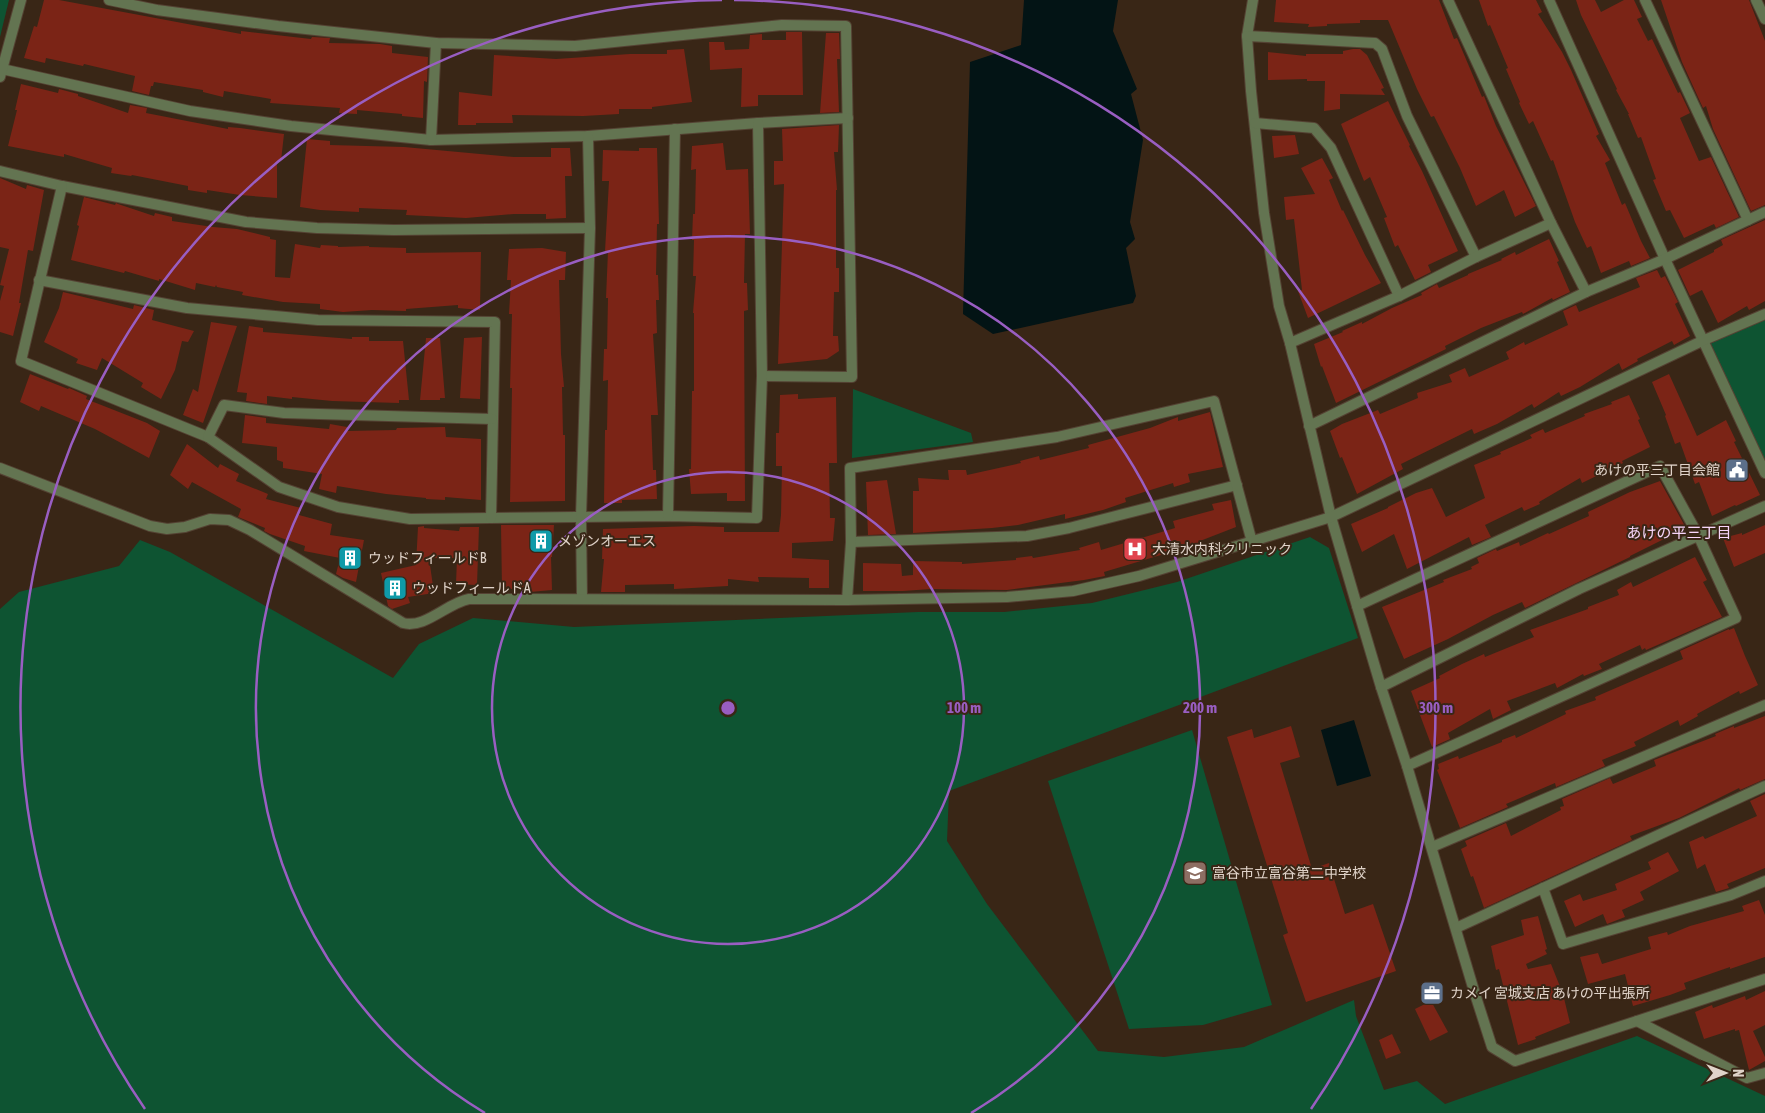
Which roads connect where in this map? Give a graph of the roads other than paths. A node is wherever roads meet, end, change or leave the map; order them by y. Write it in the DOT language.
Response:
graph roads {
  1 [pos="21,0"];
  2 [pos="109,0"];
  3 [pos="1253,0"];
  4 [pos="1448,0"];
  5 [pos="1549,0"];
  6 [pos="1645,0"];
  7 [pos="1756,0"];
  8 [pos="1765,19"];
  9 [pos="1247,36"];
  10 [pos="436,43"];
  11 [pos="1,73"];
  12 [pos="848,118"];
  13 [pos="758,123"];
  14 [pos="1255,123"];
  15 [pos="675,129"];
  16 [pos="588,136"];
  17 [pos="430,140"];
  18 [pos="0,171"];
  19 [pos="62,186"];
  20 [pos="1765,212"];
  21 [pos="1748,220"];
  22 [pos="1551,223"];
  23 [pos="590,228"];
  24 [pos="1476,257"];
  25 [pos="1665,259"];
  26 [pos="39,280"];
  27 [pos="1586,292"];
  28 [pos="1399,296"];
  29 [pos="1765,314"];
  30 [pos="1702,341"];
  31 [pos="1290,343"];
  32 [pos="762,376"];
  33 [pos="492,419"];
  34 [pos="1309,426"];
  35 [pos="208,437"];
  36 [pos="0,468"];
  37 [pos="1765,473"];
  38 [pos="1237,485"];
  39 [pos="1765,506"];
  40 [pos="668,516"];
  41 [pos="581,517"];
  42 [pos="1331,517"];
  43 [pos="491,518"];
  44 [pos="1698,535"];
  45 [pos="851,542"];
  46 [pos="1252,542"];
  47 [pos="582,600"];
  48 [pos="847,600"];
  49 [pos="1357,606"];
  50 [pos="1381,687"];
  51 [pos="1765,705"];
  52 [pos="1407,766"];
  53 [pos="1765,786"];
  54 [pos="1432,847"];
  55 [pos="1765,880"];
  56 [pos="1544,888"];
  57 [pos="1456,928"];
  58 [pos="1765,979"];
  59 [pos="1637,1021"];
  60 [pos="1765,1073"];
  1 -- 11 [label="street"];
  2 -- 10 [label="street"];
  3 -- 9 [label="street"];
  4 -- 22 [label="street"];
  5 -- 25 [label="street"];
  6 -- 21 [label="street"];
  7 -- 8 [label="street"];
  9 -- 14 [label="street"];
  9 -- 24 [label="street"];
  10 -- 12 [label="street"];
  10 -- 17 [label="street"];
  11 -- 17 [label="street"];
  12 -- 13 [label="street"];
  12 -- 32 [label="street"];
  13 -- 15 [label="street"];
  13 -- 32 [label="street"];
  14 -- 28 [label="street"];
  14 -- 31 [label="street"];
  15 -- 16 [label="street"];
  15 -- 40 [label="street"];
  16 -- 17 [label="street"];
  16 -- 23 [label="street"];
  18 -- 19 [label="street"];
  19 -- 23 [label="street"];
  19 -- 26 [label="street"];
  20 -- 21 [label="street"];
  21 -- 25 [label="street"];
  22 -- 24 [label="street"];
  22 -- 27 [label="street"];
  23 -- 41 [label="street"];
  24 -- 28 [label="street"];
  25 -- 27 [label="street"];
  25 -- 30 [label="street"];
  26 -- 33 [label="street"];
  26 -- 35 [label="street"];
  27 -- 34 [label="street"];
  28 -- 31 [label="street"];
  29 -- 30 [label="street"];
  30 -- 37 [label="street"];
  30 -- 42 [label="street"];
  31 -- 34 [label="street"];
  32 -- 40 [label="street"];
  33 -- 35 [label="street"];
  33 -- 43 [label="street"];
  34 -- 42 [label="street"];
  35 -- 43 [label="street"];
  36 -- 47 [label="street"];
  38 -- 45 [label="street"];
  38 -- 45 [label="street"];
  38 -- 46 [label="street"];
  39 -- 44 [label="street"];
  40 -- 41 [label="street"];
  41 -- 43 [label="street"];
  41 -- 47 [label="street"];
  42 -- 46 [label="street"];
  42 -- 49 [label="street"];
  44 -- 49 [label="street"];
  44 -- 50 [label="street"];
  44 -- 52 [label="street"];
  45 -- 48 [label="street"];
  46 -- 48 [label="street"];
  47 -- 48 [label="street"];
  49 -- 50 [label="street"];
  50 -- 52 [label="street"];
  51 -- 54 [label="street"];
  52 -- 54 [label="street"];
  53 -- 56 [label="street"];
  54 -- 57 [label="street"];
  55 -- 56 [label="street"];
  56 -- 57 [label="street"];
  57 -- 59 [label="street"];
  58 -- 59 [label="street"];
  59 -- 60 [label="street"];
}
